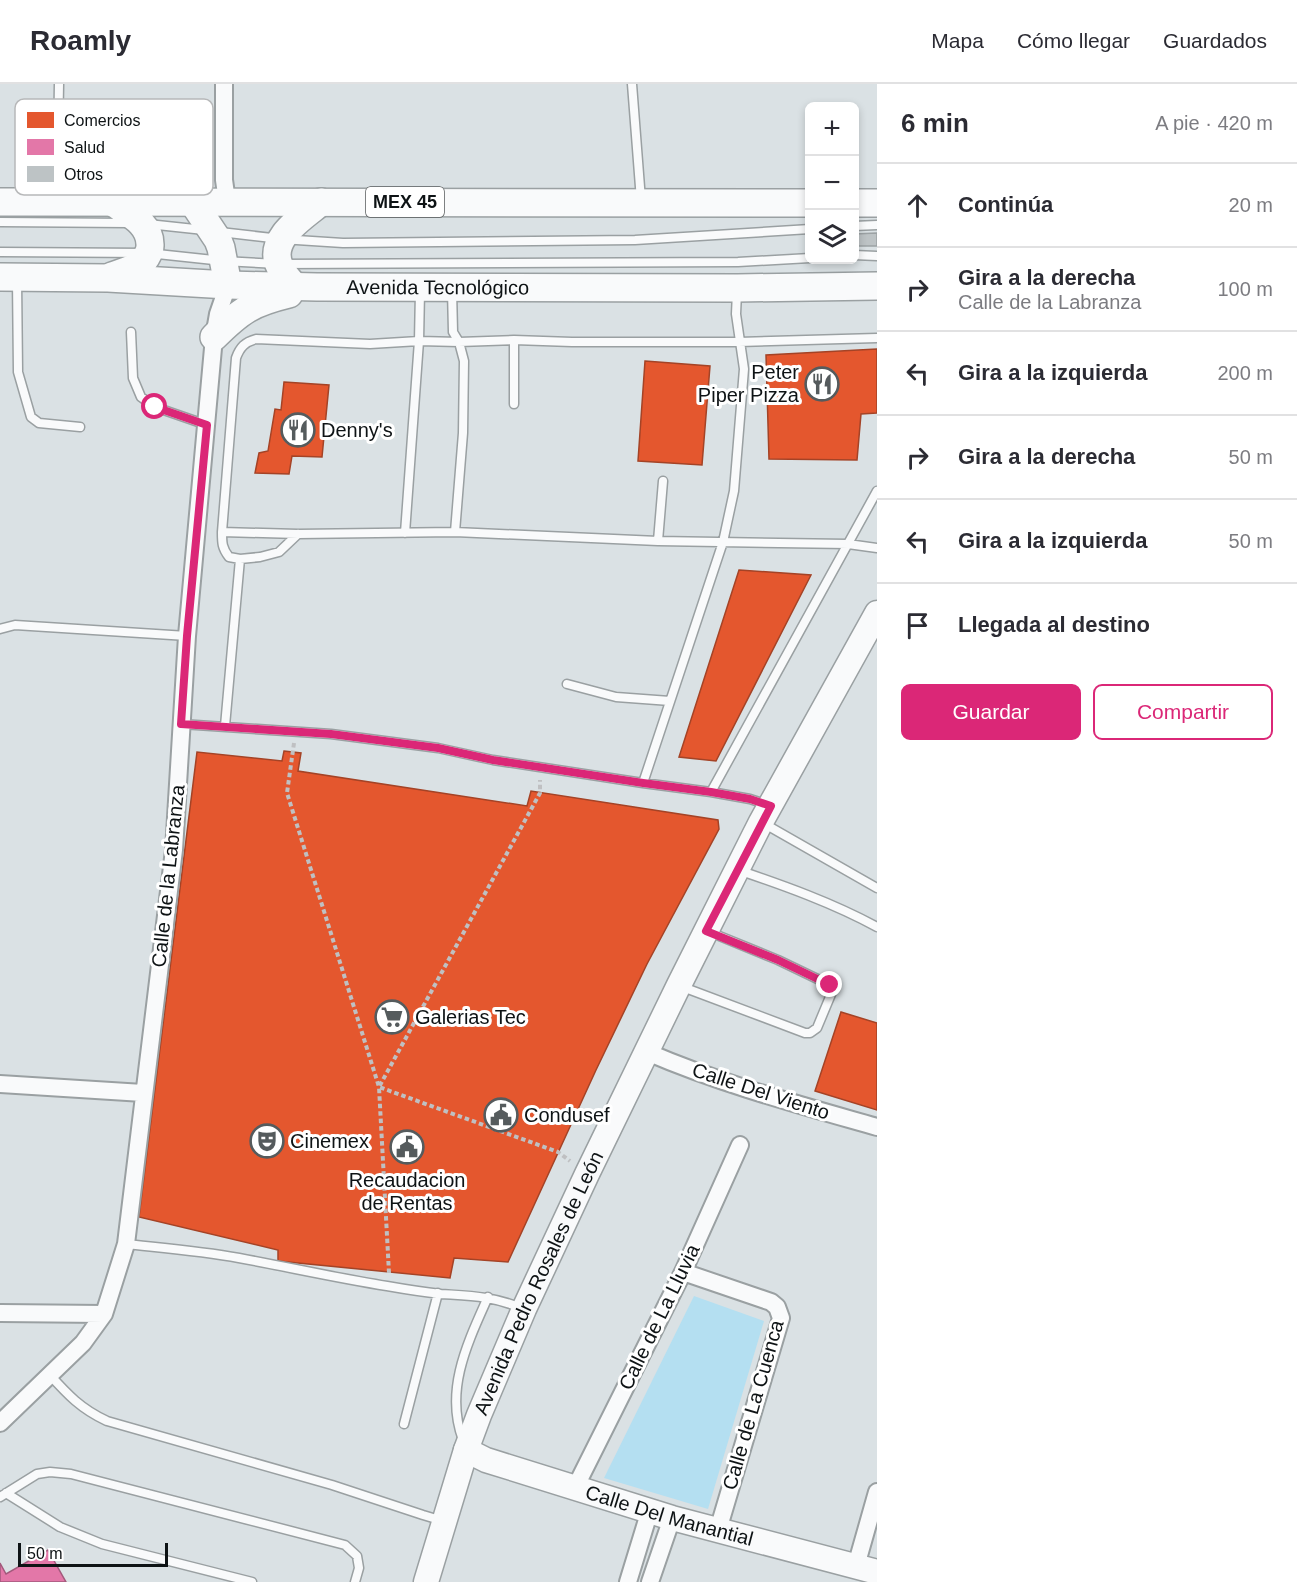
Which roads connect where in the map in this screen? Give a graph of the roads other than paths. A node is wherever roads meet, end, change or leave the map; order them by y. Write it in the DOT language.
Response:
graph roads {
  1 [pos="59,84"];
  2 [pos="224,84"];
  3 [pos="632,84"];
  4 [pos="59,99"];
  5 [pos="57,195"];
  6 [pos="192,201"];
  7 [pos="226,201"];
  8 [pos="0,202"];
  9 [pos="57,202"];
  10 [pos="112,202"];
  11 [pos="321,202"];
  12 [pos="641,202"];
  13 [pos="805,203"];
  14 [pos="859,203"];
  15 [pos="877,203"];
  16 [pos="0,222"];
  17 [pos="141,223"];
  18 [pos="877,225"];
  19 [pos="859,226"];
  20 [pos="805,229"];
  21 [pos="221,232"];
  22 [pos="0,252"];
  23 [pos="280,252"];
  24 [pos="148,253"];
  25 [pos="859,255"];
  26 [pos="877,256"];
  27 [pos="805,258"];
  28 [pos="226,269"];
  29 [pos="9,277"];
  30 [pos="108,278"];
  31 [pos="305,286"];
  32 [pos="452,286"];
  33 [pos="877,286"];
  34 [pos="420,287"];
  35 [pos="737,288"];
  36 [pos="131,332"];
  37 [pos="214,337"];
  38 [pos="877,338"];
  39 [pos="514,340"];
  40 [pos="419,341"];
  41 [pos="459,342"];
  42 [pos="739,342"];
  43 [pos="514,404"];
  44 [pos="207,425"];
  45 [pos="80,427"];
  46 [pos="663,481"];
  47 [pos="877,491"];
  48 [pos="222,532"];
  49 [pos="454,532"];
  50 [pos="405,533"];
  51 [pos="298,534"];
  52 [pos="658,541"];
  53 [pos="723,542"];
  54 [pos="848,544"];
  55 [pos="877,548"];
  56 [pos="240,559"];
  57 [pos="877,613"];
  58 [pos="0,629"];
  59 [pos="187,636"];
  60 [pos="567,684"];
  61 [pos="670,701"];
  62 [pos="181,724"];
  63 [pos="225,726"];
  64 [pos="643,783"];
  65 [pos="711,792"];
  66 [pos="766,814"];
  67 [pos="737,870"];
  68 [pos="877,888"];
  69 [pos="877,927"];
  70 [pos="706,931"];
  71 [pos="679,985"];
  72 [pos="647,1052"];
  73 [pos="0,1084"];
  74 [pos="143,1093"];
  75 [pos="877,1127"];
  76 [pos="740,1144"];
  77 [pos="126,1244"];
  78 [pos="683,1272"];
  79 [pos="438,1293"];
  80 [pos="488,1297"];
  81 [pos="524,1309"];
  82 [pos="0,1313"];
  83 [pos="104,1314"];
  84 [pos="50,1374"];
  85 [pos="0,1423"];
  86 [pos="404,1424"];
  87 [pos="466,1450"];
  88 [pos="575,1488"];
  89 [pos="877,1492"];
  90 [pos="3,1495"];
  91 [pos="661,1514"];
  92 [pos="444,1521"];
  93 [pos="718,1530"];
  94 [pos="866,1569"];
  95 [pos="252,1582"];
  96 [pos="355,1582"];
  97 [pos="426,1582"];
  98 [pos="628,1582"];
  99 [pos="650,1582"];
  1 -- 4 [label="lane"];
  2 -- 7 [label="street"];
  3 -- 12 [label="lane"];
  5 -- 9 [label="lane"];
  6 -- 7 [label="main road, MEX 45"];
  6 -- 10 [label="main road, MEX 45"];
  6 -- 21 [label="main road"];
  7 -- 11 [label="main road, MEX 45"];
  7 -- 21 [label="main road"];
  8 -- 9 [label="main road, MEX 45"];
  9 -- 10 [label="main road, MEX 45"];
  10 -- 17 [label="main road"];
  11 -- 12 [label="main road, MEX 45"];
  11 -- 23 [label="main road"];
  12 -- 13 [label="main road, MEX 45"];
  14 -- 15 [label="main road"];
  16 -- 17 [label="lane"];
  17 -- 21 [label="lane"];
  17 -- 24 [label="main road"];
  18 -- 19 [label="lane"];
  20 -- 23 [label="lane"];
  21 -- 23 [label="lane"];
  21 -- 28 [label="main road"];
  22 -- 24 [label="lane"];
  23 -- 27 [label="lane"];
  23 -- 28 [label="lane"];
  23 -- 31 [label="main road"];
  24 -- 28 [label="lane"];
  24 -- 30 [label="main road"];
  25 -- 26 [label="lane"];
  28 -- 30 [label="main road, Avenida Tecnológico"];
  28 -- 31 [label="main road, Avenida Tecnológico"];
  28 -- 37 [label="street, Calle de la Labranza"];
  29 -- 30 [label="main road, Avenida Tecnológico"];
  29 -- 45 [label="lane"];
  31 -- 34 [label="main road, Avenida Tecnológico"];
  31 -- 37 [label="main road"];
  32 -- 34 [label="main road, Avenida Tecnológico"];
  32 -- 35 [label="main road, Avenida Tecnológico"];
  32 -- 41 [label="lane"];
  33 -- 35 [label="main road, Avenida Tecnológico"];
  34 -- 40 [label="lane"];
  35 -- 42 [label="lane"];
  36 -- 44 [label="lane"];
  37 -- 44 [label="street, Calle de la Labranza"];
  38 -- 42 [label="lane"];
  39 -- 41 [label="lane"];
  39 -- 42 [label="lane"];
  39 -- 43 [label="lane"];
  40 -- 41 [label="lane"];
  40 -- 48 [label="lane"];
  40 -- 50 [label="lane"];
  41 -- 49 [label="lane"];
  42 -- 53 [label="lane"];
  44 -- 59 [label="street, Calle de la Labranza"];
  46 -- 52 [label="lane"];
  47 -- 54 [label="lane"];
  48 -- 51 [label="lane"];
  48 -- 56 [label="lane"];
  49 -- 50 [label="lane"];
  49 -- 52 [label="lane"];
  50 -- 51 [label="lane"];
  51 -- 56 [label="lane"];
  52 -- 53 [label="lane"];
  53 -- 54 [label="lane"];
  53 -- 61 [label="lane"];
  54 -- 55 [label="lane"];
  54 -- 65 [label="lane"];
  56 -- 63 [label="lane"];
  57 -- 66 [label="main road, Avenida Pedro Rosales de León"];
  58 -- 59 [label="lane"];
  59 -- 62 [label="street, Calle de la Labranza"];
  60 -- 61 [label="lane"];
  61 -- 64 [label="lane"];
  62 -- 63 [label="lane"];
  62 -- 74 [label="street, Calle de la Labranza"];
  63 -- 64 [label="lane"];
  64 -- 65 [label="lane"];
  65 -- 66 [label="lane"];
  66 -- 67 [label="main road, Avenida Pedro Rosales de León"];
  66 -- 68 [label="lane"];
  67 -- 69 [label="lane"];
  67 -- 70 [label="main road, Avenida Pedro Rosales de León"];
  70 -- 71 [label="main road, Avenida Pedro Rosales de León"];
  70 -- 71 [label="lane"];
  71 -- 72 [label="main road, Avenida Pedro Rosales de León"];
  72 -- 75 [label="street, Calle Del Viento"];
  72 -- 81 [label="main road, Avenida Pedro Rosales de León"];
  73 -- 74 [label="street"];
  74 -- 77 [label="street, Calle de la Labranza"];
  76 -- 78 [label="street, Calle de La Lluvia"];
  77 -- 79 [label="lane"];
  77 -- 83 [label="street, Calle de la Labranza"];
  78 -- 88 [label="street, Calle de La Lluvia"];
  78 -- 93 [label="street, Calle de La Cuenca"];
  79 -- 80 [label="lane"];
  79 -- 86 [label="lane"];
  80 -- 81 [label="lane"];
  80 -- 87 [label="lane"];
  81 -- 87 [label="main road, Avenida Pedro Rosales de León"];
  82 -- 83 [label="street"];
  83 -- 84 [label="street, Calle de la Labranza"];
  84 -- 85 [label="street, Calle de la Labranza"];
  84 -- 92 [label="lane"];
  87 -- 88 [label="main road, Calle Del Manantial"];
  87 -- 92 [label="main road, Avenida Pedro Rosales de León"];
  88 -- 91 [label="main road, Calle Del Manantial"];
  89 -- 94 [label="street"];
  90 -- 95 [label="lane"];
  90 -- 96 [label="lane"];
  91 -- 93 [label="main road, Calle Del Manantial"];
  91 -- 98 [label="street"];
  91 -- 99 [label="street"];
  92 -- 97 [label="main road, Avenida Pedro Rosales de León"];
  93 -- 94 [label="main road, Calle Del Manantial"];
}
